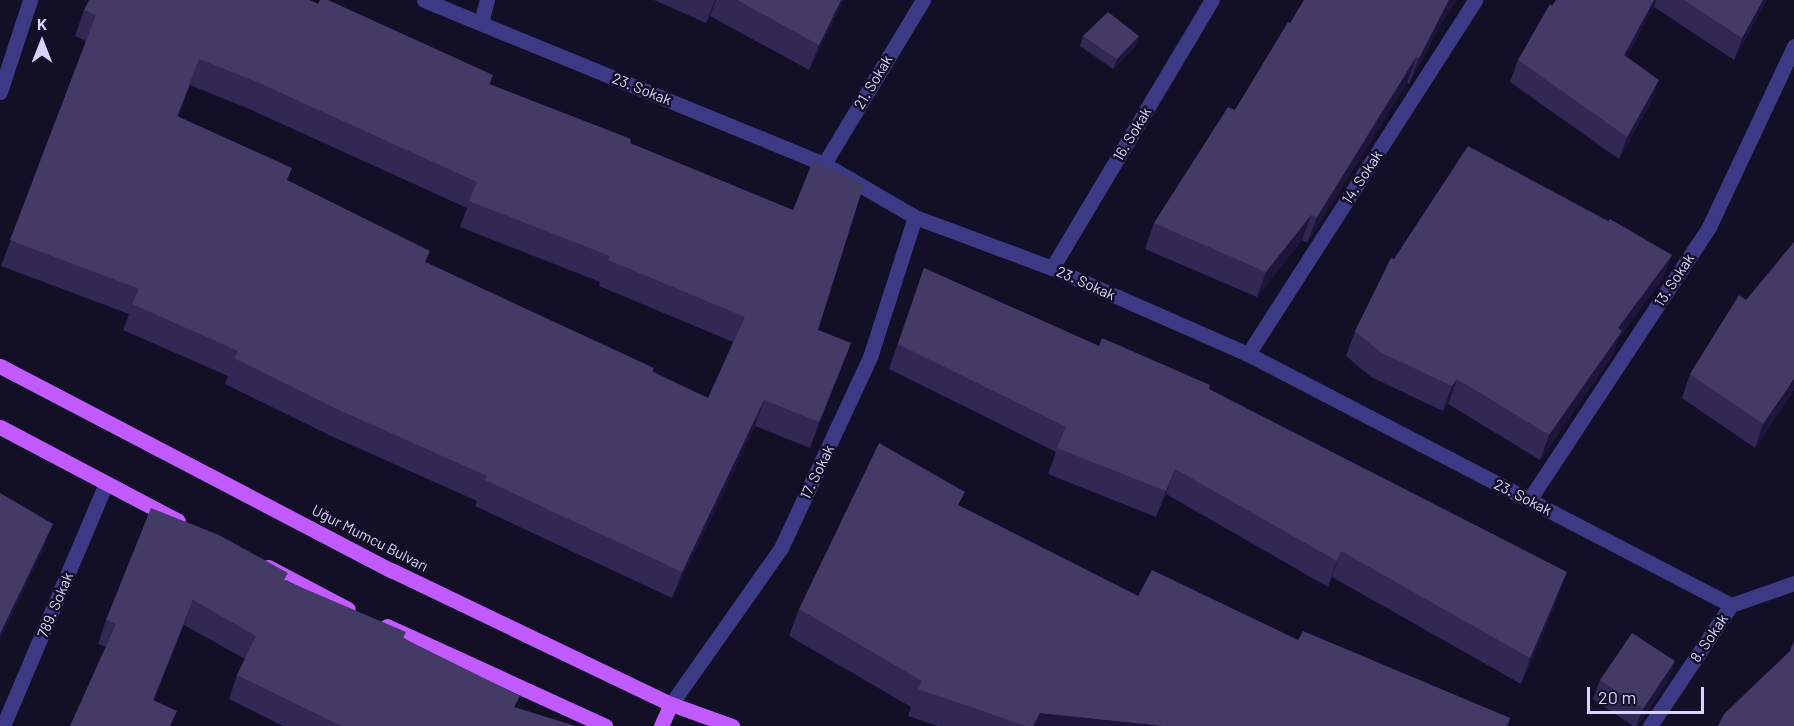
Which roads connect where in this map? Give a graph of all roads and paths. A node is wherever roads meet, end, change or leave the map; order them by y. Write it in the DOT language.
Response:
graph roads {
  1 [pos="30,0"];
  2 [pos="424,0"];
  3 [pos="488,0"];
  4 [pos="923,0"];
  5 [pos="1212,0"];
  6 [pos="1476,0"];
  7 [pos="481,22"];
  8 [pos="1794,46"];
  9 [pos="0,92"];
  10 [pos="824,164"];
  11 [pos="915,217"];
  12 [pos="1052,268"];
  13 [pos="1248,354"];
  14 [pos="0,366"];
  15 [pos="0,427"];
  16 [pos="106,483"];
  17 [pos="1528,500"];
  18 [pos="188,526"];
  19 [pos="250,558"];
  20 [pos="1794,583"];
  21 [pos="1731,605"];
  22 [pos="671,704"];
  23 [pos="3,726"];
  24 [pos="604,726"];
  25 [pos="661,726"];
  26 [pos="732,726"];
  27 [pos="1650,726"];
  1 -- 9 [label="street"];
  2 -- 7 [label="street, 23. Sokak"];
  3 -- 7 [label="street"];
  4 -- 10 [label="street, 21. Sokak"];
  5 -- 12 [label="street, 16. Sokak"];
  6 -- 13 [label="street, 14. Sokak"];
  7 -- 10 [label="street, 23. Sokak"];
  8 -- 17 [label="street, 13. Sokak"];
  10 -- 11 [label="street, 23. Sokak"];
  11 -- 12 [label="street, 23. Sokak"];
  11 -- 22 [label="street, 17. Sokak"];
  12 -- 13 [label="street, 23. Sokak"];
  13 -- 17 [label="street, 23. Sokak"];
  14 -- 22 [label="main road, Uğur Mumcu Bulvarı"];
  15 -- 16 [label="main road"];
  16 -- 18 [label="main road"];
  16 -- 23 [label="street, 789. Sokak"];
  17 -- 21 [label="street, 23. Sokak"];
  19 -- 24 [label="main road"];
  20 -- 21 [label="street, 8. Sokak"];
  21 -- 27 [label="street, 8. Sokak"];
  22 -- 25 [label="main road"];
  22 -- 26 [label="main road, Uğur Mumcu Bulvarı"];
}
